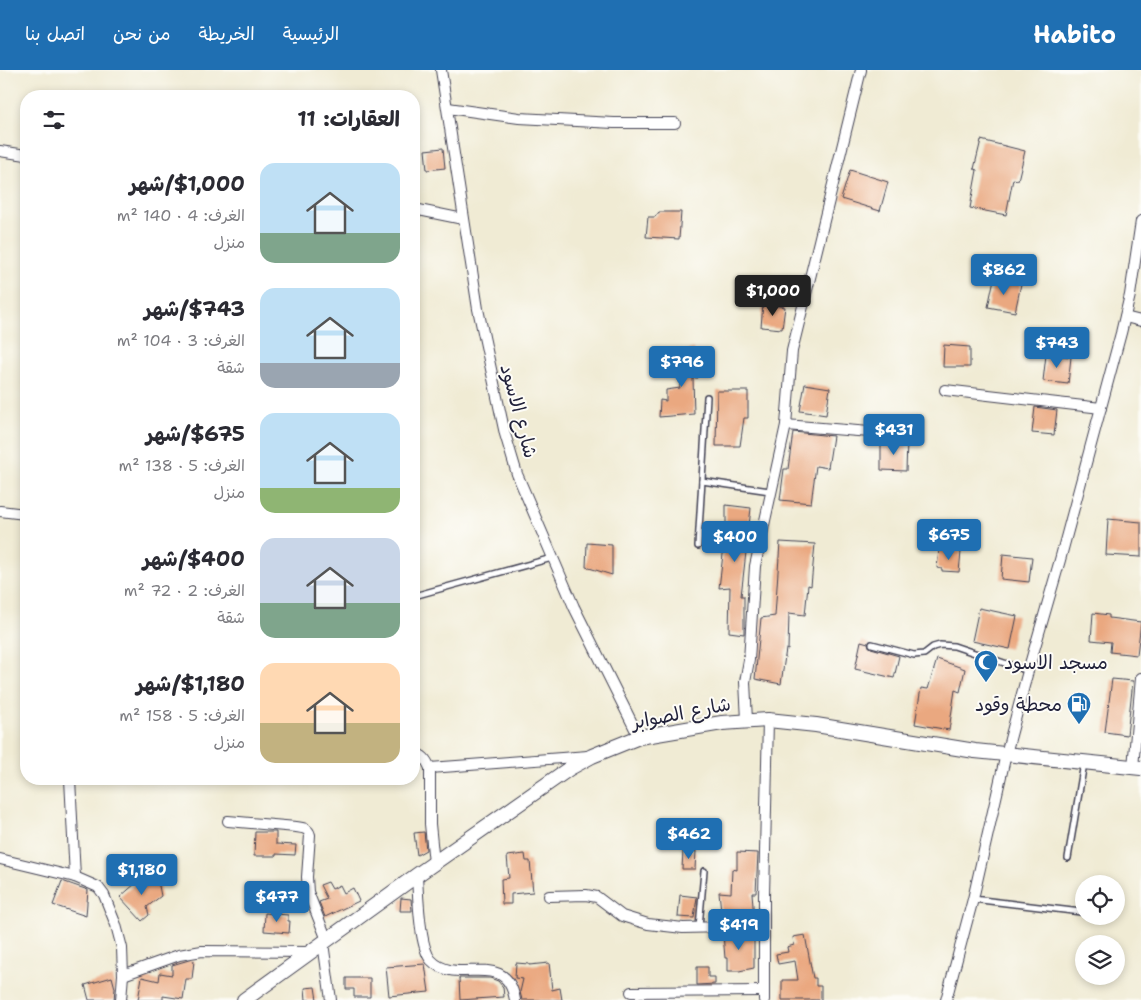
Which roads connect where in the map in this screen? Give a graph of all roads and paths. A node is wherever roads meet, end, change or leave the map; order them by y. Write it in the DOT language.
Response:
graph roads {
  1 [pos="442,70"];
  2 [pos="861,70"];
  3 [pos="448,108"];
  4 [pos="675,123"];
  5 [pos="0,151"];
  6 [pos="20,154"];
  7 [pos="420,210"];
  8 [pos="463,219"];
  9 [pos="1141,222"];
  10 [pos="1125,317"];
  11 [pos="1141,321"];
  12 [pos="944,390"];
  13 [pos="707,397"];
  14 [pos="1101,408"];
  15 [pos="786,425"];
  16 [pos="917,436"];
  17 [pos="702,481"];
  18 [pos="770,491"];
  19 [pos="0,511"];
  20 [pos="20,513"];
  21 [pos="698,546"];
  22 [pos="552,558"];
  23 [pos="420,594"];
  24 [pos="872,644"];
  25 [pos="1028,671"];
  26 [pos="1141,678"];
  27 [pos="747,720"];
  28 [pos="768,720"];
  29 [pos="639,737"];
  30 [pos="420,754"];
  31 [pos="1006,754"];
  32 [pos="592,756"];
  33 [pos="1084,762"];
  34 [pos="430,768"];
  35 [pos="1137,768"];
  36 [pos="70,785"];
  37 [pos="228,821"];
  38 [pos="0,858"];
  39 [pos="1068,858"];
  40 [pos="434,863"];
  41 [pos="704,871"];
  42 [pos="417,875"];
  43 [pos="75,876"];
  44 [pos="549,896"];
  45 [pos="973,899"];
  46 [pos="1075,911"];
  47 [pos="764,926"];
  48 [pos="699,927"];
  49 [pos="325,942"];
  50 [pos="310,952"];
  51 [pos="123,975"];
  52 [pos="631,992"];
  53 [pos="764,995"];
  54 [pos="121,1000"];
  55 [pos="244,1000"];
  56 [pos="331,1000"];
  57 [pos="515,1000"];
  58 [pos="946,1000"];
  1 -- 3 [label="street, شارع الاسود"];
  2 -- 15 [label="street"];
  3 -- 4 [label="street"];
  3 -- 8 [label="street, شارع الاسود"];
  5 -- 6 [label="street"];
  7 -- 8 [label="street"];
  8 -- 22 [label="street, شارع الاسود"];
  9 -- 10 [label="street"];
  10 -- 11 [label="street"];
  10 -- 14 [label="street"];
  12 -- 14 [label="street"];
  13 -- 17 [label="lane"];
  14 -- 25 [label="street"];
  15 -- 16 [label="street"];
  15 -- 18 [label="street"];
  17 -- 18 [label="lane"];
  17 -- 21 [label="lane"];
  18 -- 27 [label="street"];
  19 -- 20 [label="street"];
  22 -- 23 [label="lane"];
  22 -- 29 [label="street, شارع الاسود"];
  24 -- 25 [label="lane"];
  25 -- 31 [label="street"];
  26 -- 35 [label="street"];
  27 -- 28 [label="street, شارع الصوابر"];
  27 -- 29 [label="street, شارع الصوابر"];
  28 -- 31 [label="street, شارع الصوابر"];
  28 -- 47 [label="street"];
  29 -- 32 [label="street, شارع الصوابر"];
  30 -- 34 [label="street"];
  31 -- 33 [label="street, شارع الصوابر"];
  31 -- 45 [label="street"];
  32 -- 34 [label="street"];
  32 -- 40 [label="street, شارع الصوابر"];
  33 -- 35 [label="street, شارع الصوابر"];
  33 -- 39 [label="lane"];
  34 -- 40 [label="street"];
  36 -- 43 [label="street"];
  37 -- 49 [label="street"];
  38 -- 43 [label="street"];
  40 -- 42 [label="street, شارع الصوابر"];
  41 -- 48 [label="lane"];
  42 -- 49 [label="street, شارع الصوابر"];
  42 -- 57 [label="street"];
  43 -- 51 [label="street"];
  44 -- 48 [label="street"];
  45 -- 46 [label="lane"];
  45 -- 58 [label="street"];
  47 -- 48 [label="street"];
  47 -- 53 [label="street"];
  49 -- 50 [label="street, شارع الصوابر"];
  49 -- 56 [label="street"];
  50 -- 51 [label="street"];
  50 -- 55 [label="street, شارع الصوابر"];
  51 -- 54 [label="street"];
  52 -- 53 [label="street"];
}
